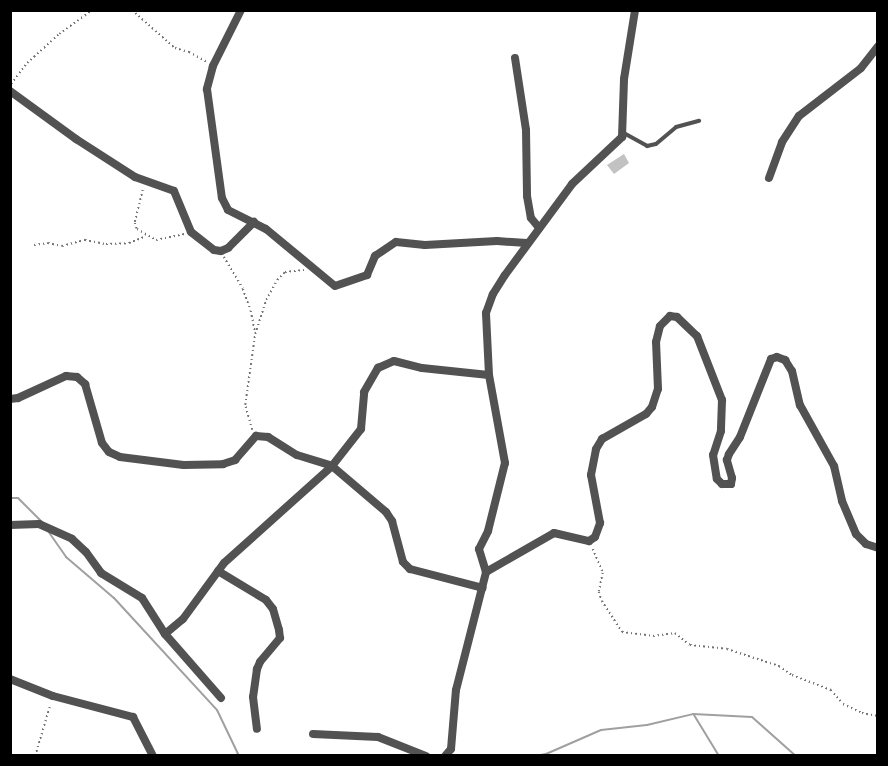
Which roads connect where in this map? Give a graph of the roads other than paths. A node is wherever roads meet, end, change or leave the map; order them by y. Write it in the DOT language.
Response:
graph roads {
  1 [pos="241,10"];
  2 [pos="635,10"];
  3 [pos="878,46"];
  4 [pos="515,58"];
  5 [pos="10,91"];
  6 [pos="699,121"];
  7 [pos="622,132"];
  8 [pos="769,177"];
  9 [pos="254,222"];
  10 [pos="539,228"];
  11 [pos="527,243"];
  12 [pos="489,375"];
  13 [pos="10,399"];
  14 [pos="332,466"];
  15 [pos="10,525"];
  16 [pos="878,548"];
  17 [pos="218,571"];
  18 [pos="486,572"];
  19 [pos="483,588"];
  20 [pos="165,634"];
  21 [pos="10,679"];
  22 [pos="221,698"];
  23 [pos="257,729"];
  24 [pos="313,734"];
  25 [pos="153,756"];
  26 [pos="426,756"];
  27 [pos="445,756"];
  1 -- 9 [label="street"];
  2 -- 7 [label="street"];
  3 -- 8 [label="street"];
  4 -- 10 [label="street"];
  5 -- 9 [label="street"];
  6 -- 7 [label="lane"];
  7 -- 10 [label="street"];
  9 -- 11 [label="street"];
  10 -- 11 [label="street"];
  11 -- 12 [label="street"];
  12 -- 14 [label="street"];
  12 -- 18 [label="street"];
  13 -- 14 [label="street"];
  14 -- 17 [label="street"];
  14 -- 19 [label="street"];
  15 -- 20 [label="street"];
  16 -- 18 [label="street"];
  17 -- 20 [label="street"];
  17 -- 23 [label="street"];
  18 -- 19 [label="street"];
  19 -- 27 [label="street"];
  20 -- 22 [label="street"];
  21 -- 25 [label="street"];
  24 -- 26 [label="street"];
}
